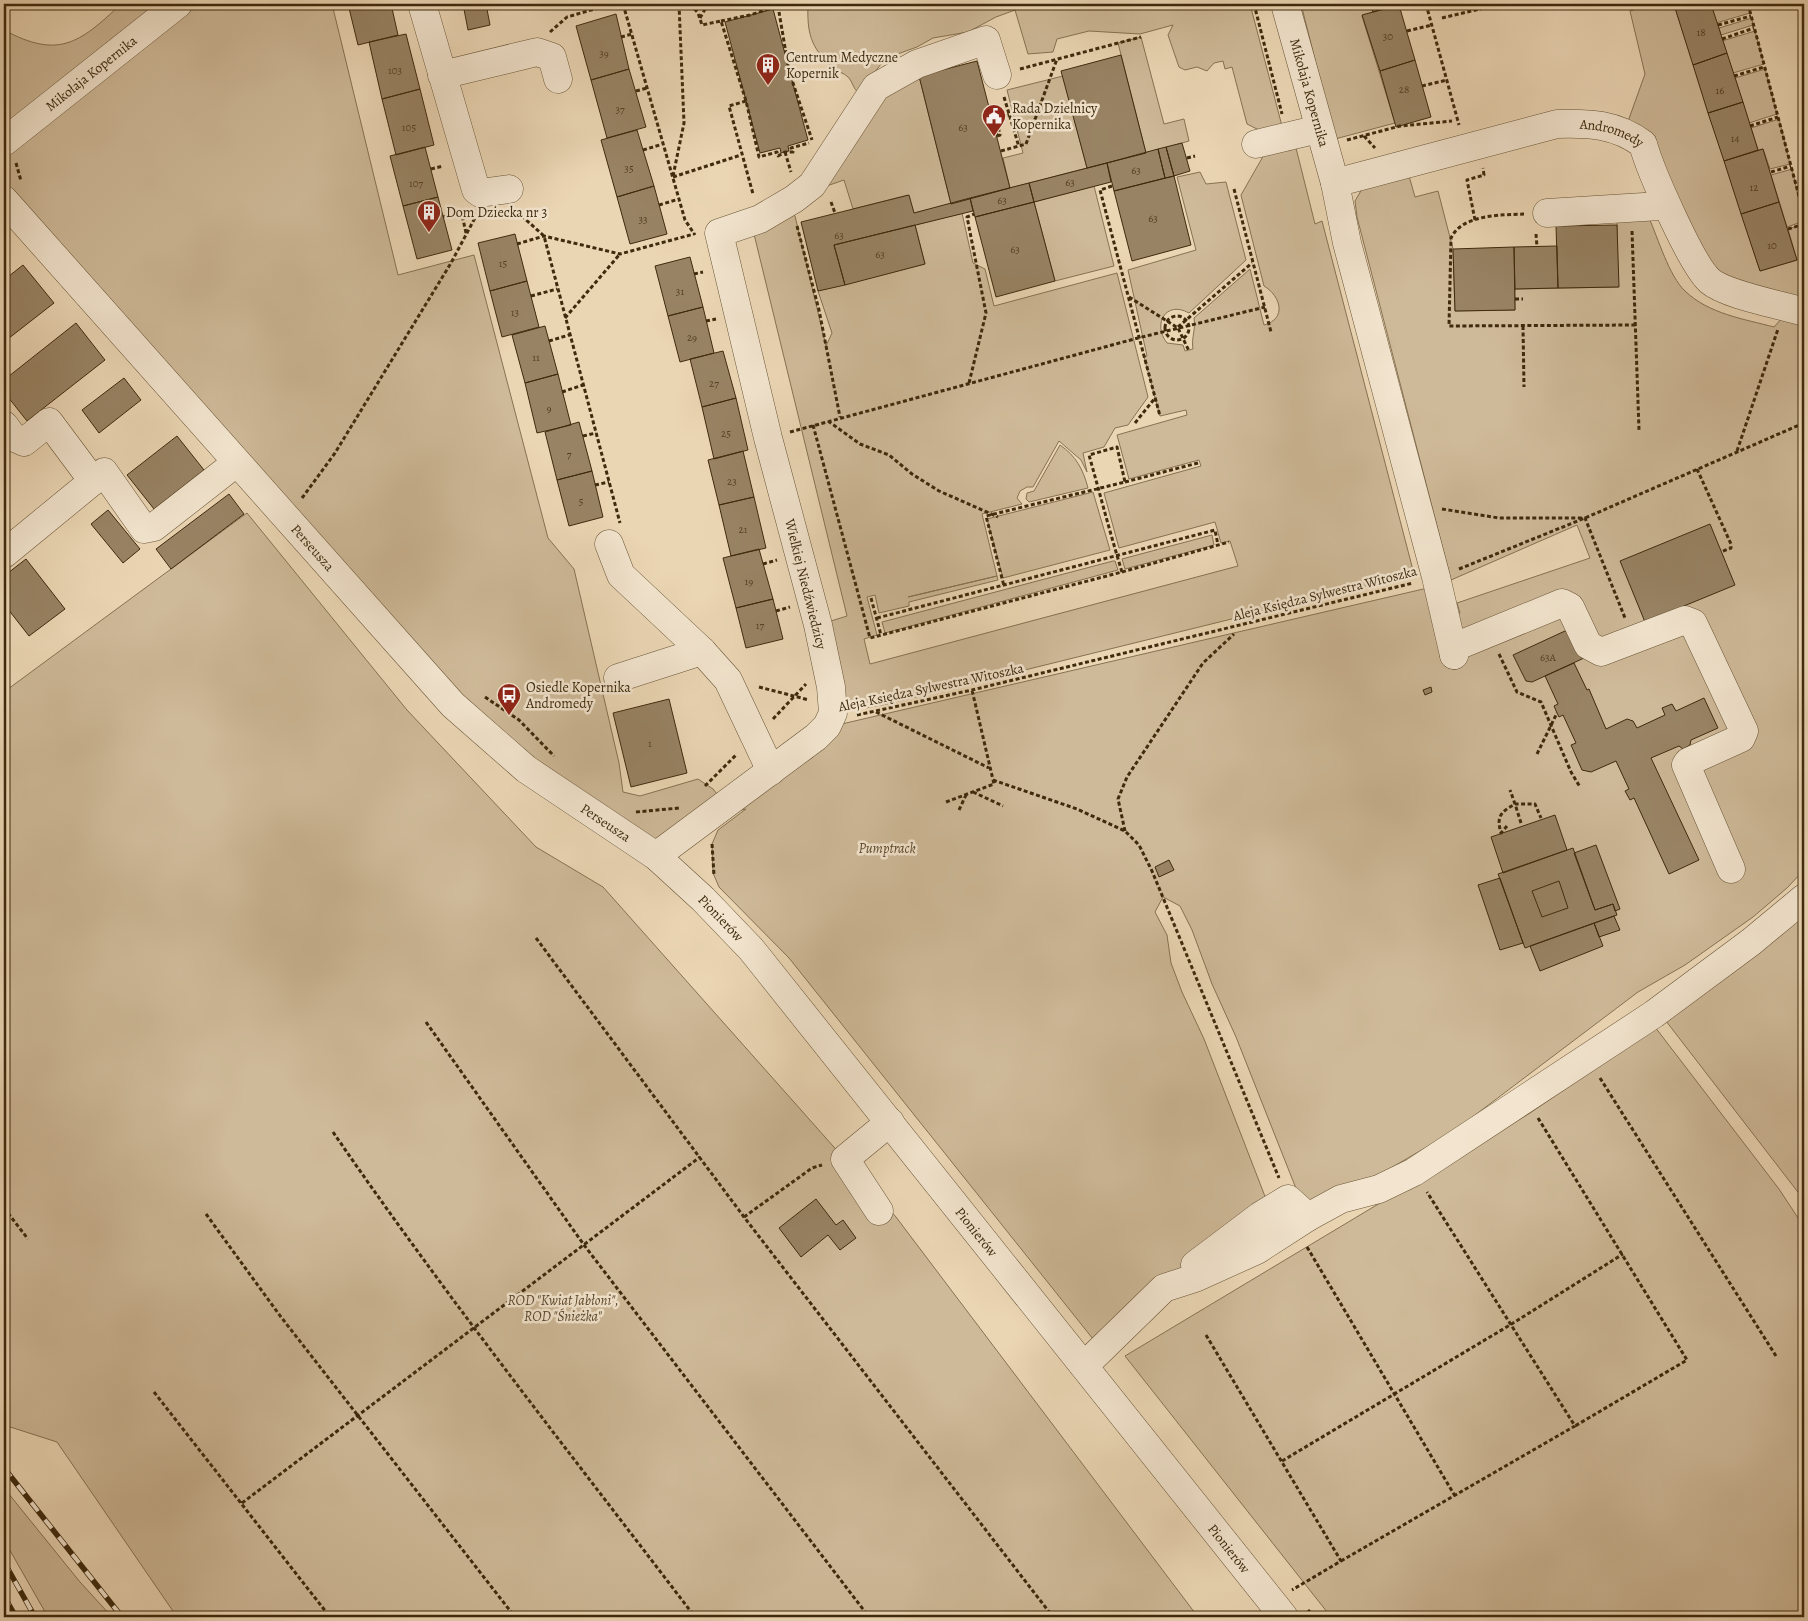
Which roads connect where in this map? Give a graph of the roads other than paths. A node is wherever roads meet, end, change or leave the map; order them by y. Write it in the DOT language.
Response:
graph roads {
  1 [pos="178,4"];
  2 [pos="422,4"];
  3 [pos="1285,4"];
  4 [pos="442,75"];
  5 [pos="558,80"];
  6 [pos="1000,83"];
  7 [pos="1319,129"];
  8 [pos="4,142"];
  9 [pos="1256,144"];
  10 [pos="1335,183"];
  11 [pos="509,188"];
  12 [pos="13,191"];
  13 [pos="1660,206"];
  14 [pos="1547,213"];
  15 [pos="1804,312"];
  16 [pos="4,425"];
  17 [pos="236,463"];
  18 [pos="93,481"];
  19 [pos="609,544"];
  20 [pos="4,554"];
  21 [pos="702,651"];
  22 [pos="618,678"];
  23 [pos="771,771"];
  24 [pos="656,856"];
  25 [pos="1731,869"];
  26 [pos="1804,898"];
  27 [pos="890,1122"];
  28 [pos="880,1211"];
  29 [pos="1300,1222"];
  30 [pos="1164,1288"];
  31 [pos="1084,1366"];
  32 [pos="1284,1617"];
  1 -- 8 [label="street, Mikołaja Kopernika"];
  2 -- 4 [label="street"];
  3 -- 7 [label="street, Mikołaja Kopernika"];
  4 -- 5 [label="street"];
  4 -- 11 [label="street"];
  6 -- 23 [label="street, Wielkiej Niedźwiedzicy"];
  7 -- 9 [label="street"];
  7 -- 10 [label="street, Mikołaja Kopernika"];
  10 -- 15 [label="street, Andromedy"];
  10 -- 25 [label="street, Mikołaja Kopernika"];
  12 -- 17 [label="street, Perseusza"];
  13 -- 14 [label="street"];
  16 -- 18 [label="street"];
  17 -- 18 [label="street"];
  17 -- 24 [label="street, Perseusza"];
  18 -- 20 [label="street"];
  19 -- 21 [label="street"];
  21 -- 22 [label="street"];
  21 -- 23 [label="street"];
  23 -- 24 [label="street"];
  24 -- 27 [label="street, Pionierów"];
  26 -- 29 [label="street"];
  27 -- 28 [label="street"];
  27 -- 31 [label="street, Pionierów"];
  29 -- 30 [label="street"];
  29 -- 30 [label="street"];
  30 -- 31 [label="street"];
  31 -- 32 [label="street, Pionierów"];
}
